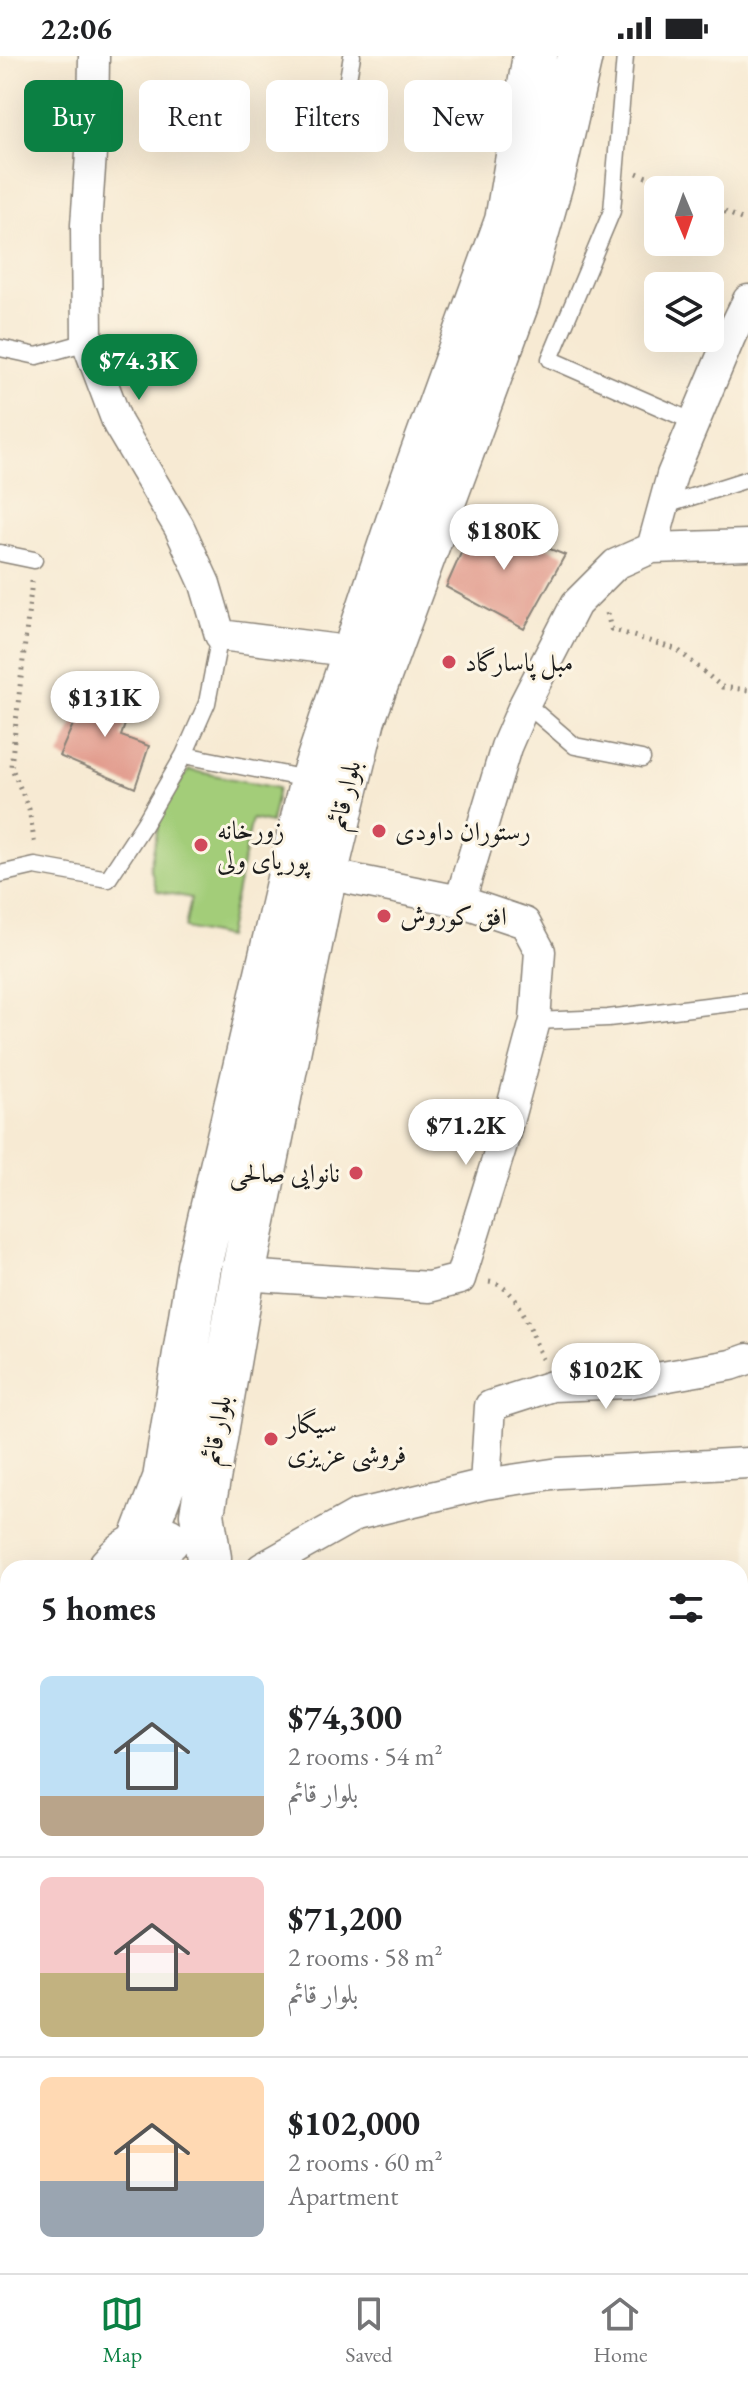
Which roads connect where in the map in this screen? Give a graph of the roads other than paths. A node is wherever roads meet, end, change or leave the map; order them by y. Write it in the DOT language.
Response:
graph roads {
  1 [pos="94,56"];
  2 [pos="352,56"];
  3 [pos="535,56"];
  4 [pos="580,56"];
  5 [pos="625,56"];
  6 [pos="348,80"];
  7 [pos="748,300"];
  8 [pos="87,342"];
  9 [pos="0,348"];
  10 [pos="694,422"];
  11 [pos="748,479"];
  12 [pos="663,506"];
  13 [pos="748,545"];
  14 [pos="652,548"];
  15 [pos="0,553"];
  16 [pos="34,560"];
  17 [pos="220,635"];
  18 [pos="359,671"];
  19 [pos="525,703"];
  20 [pos="184,755"];
  21 [pos="642,759"];
  22 [pos="312,780"];
  23 [pos="0,874"];
  24 [pos="326,874"];
  25 [pos="460,901"];
  26 [pos="748,1001"];
  27 [pos="535,1021"];
  28 [pos="243,1275"];
  29 [pos="748,1359"];
  30 [pos="748,1463"];
  31 [pos="485,1484"];
  32 [pos="125,1556"];
  33 [pos="208,1560"];
  34 [pos="211,1560"];
  35 [pos="276,1560"];
  1 -- 8 [label="street"];
  2 -- 6 [label="lane"];
  3 -- 18 [label="main road, بلوار قائم"];
  4 -- 18 [label="main road, بلوار قائم"];
  5 -- 10 [label="lane"];
  7 -- 10 [label="street"];
  8 -- 9 [label="lane"];
  8 -- 17 [label="street"];
  10 -- 12 [label="street"];
  11 -- 12 [label="lane"];
  12 -- 14 [label="street"];
  13 -- 14 [label="street"];
  14 -- 19 [label="street"];
  15 -- 16 [label="lane"];
  17 -- 18 [label="street"];
  17 -- 20 [label="lane"];
  18 -- 22 [label="main road, بلوار قائم"];
  18 -- 24 [label="main road, بلوار قائم"];
  19 -- 21 [label="lane"];
  19 -- 25 [label="street"];
  20 -- 22 [label="lane"];
  20 -- 23 [label="lane"];
  22 -- 32 [label="main road, بلوار قائم"];
  24 -- 25 [label="street"];
  24 -- 28 [label="main road, بلوار قائم"];
  25 -- 27 [label="street"];
  26 -- 27 [label="lane"];
  27 -- 28 [label="street"];
  28 -- 34 [label="main road, بلوار قائم"];
  29 -- 31 [label="street"];
  30 -- 31 [label="street"];
  31 -- 35 [label="street"];
  32 -- 33 [label="main road"];
}
